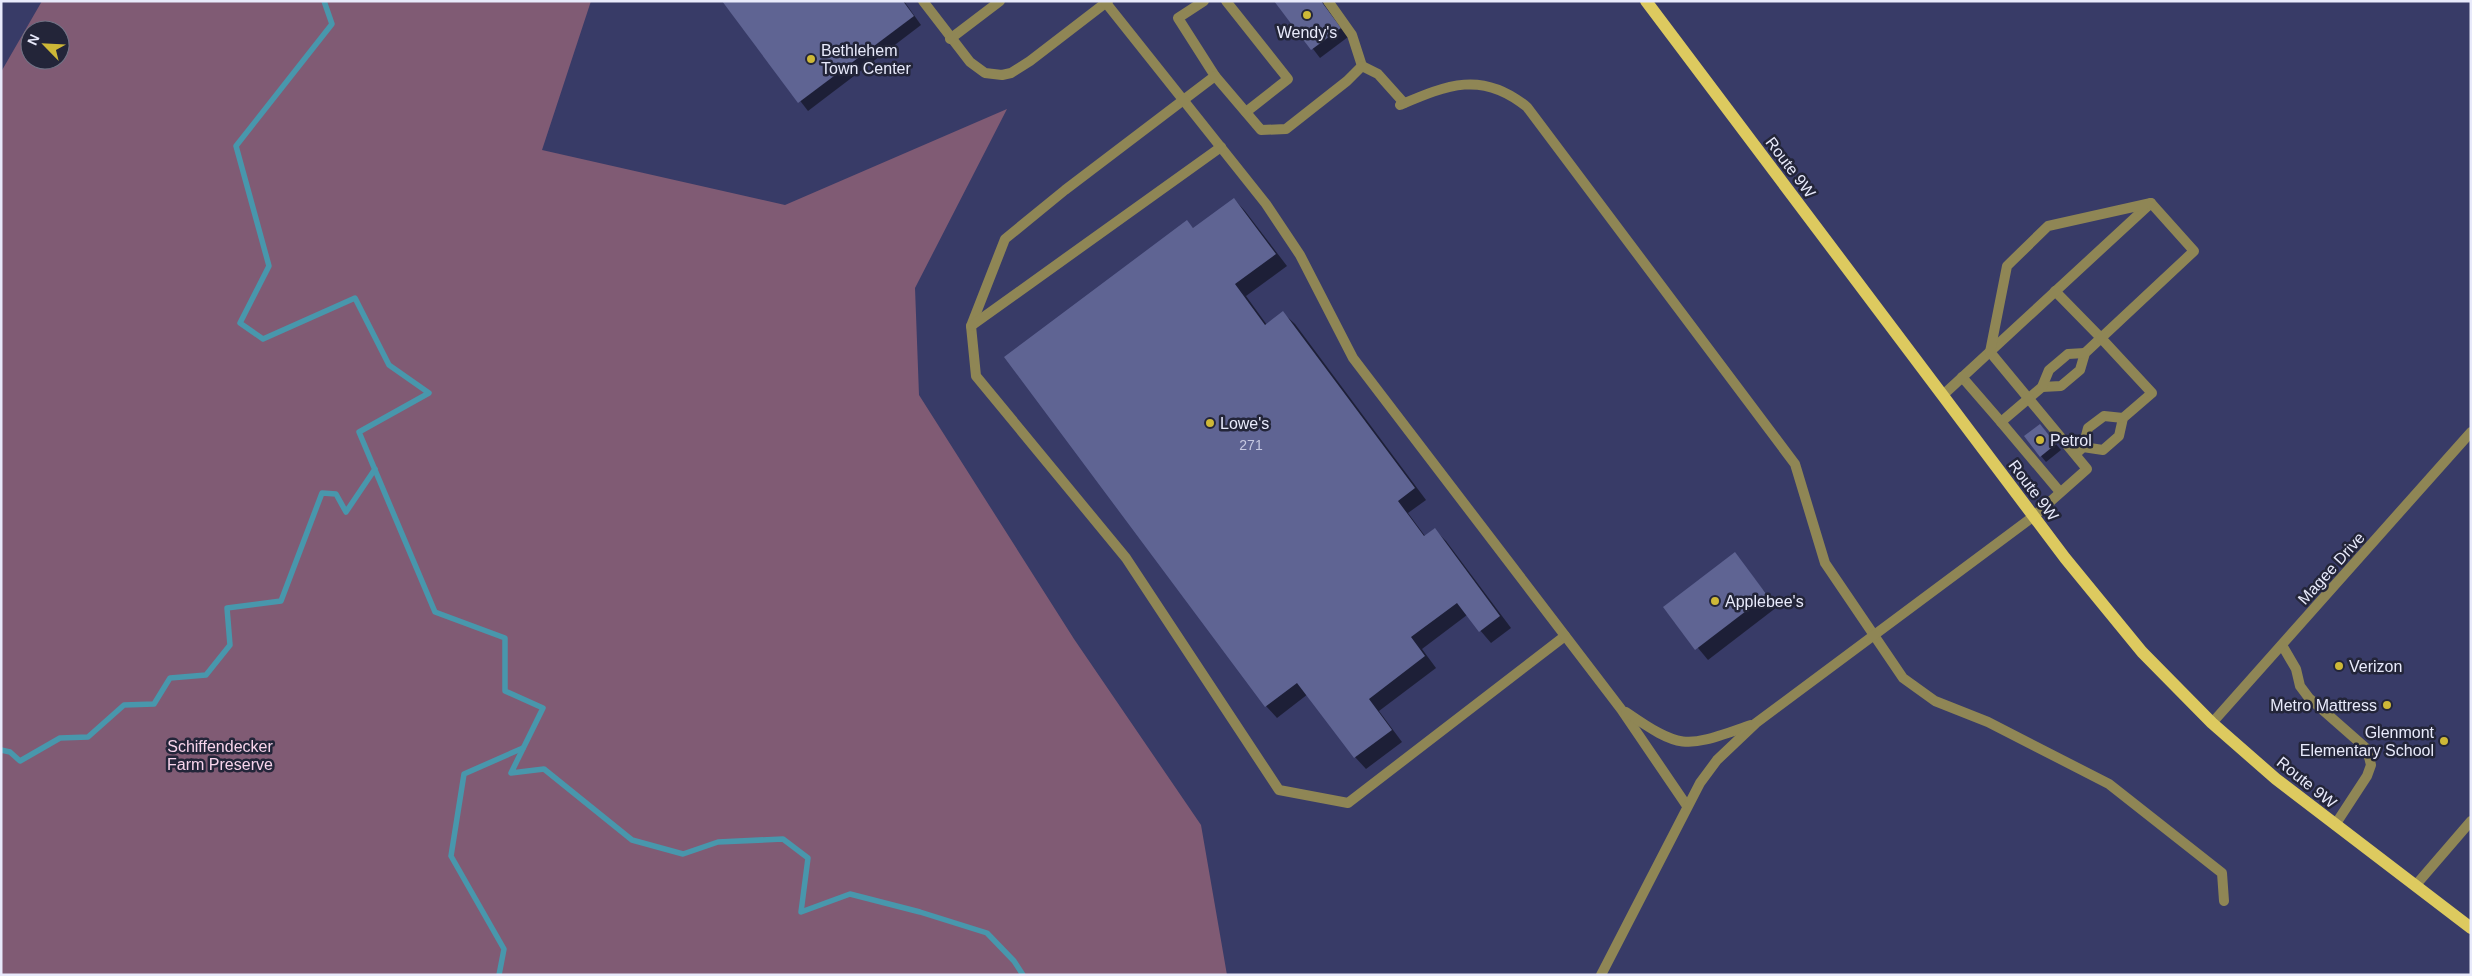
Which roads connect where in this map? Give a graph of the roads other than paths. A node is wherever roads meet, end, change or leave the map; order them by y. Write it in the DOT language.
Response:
graph roads {
  1 [pos="923,1"];
  2 [pos="1000,1"];
  3 [pos="1204,1"];
  4 [pos="1226,1"];
  5 [pos="1328,1"];
  6 [pos="1336,1"];
  7 [pos="1646,1"];
  8 [pos="1107,2"];
  9 [pos="950,39"];
  10 [pos="1362,66"];
  11 [pos="1215,76"];
  12 [pos="1183,99"];
  13 [pos="1246,112"];
  14 [pos="1221,147"];
  15 [pos="2151,203"];
  16 [pos="2056,291"];
  17 [pos="971,326"];
  18 [pos="2101,338"];
  19 [pos="1990,352"];
  20 [pos="2085,353"];
  21 [pos="1962,377"];
  22 [pos="2042,387"];
  23 [pos="1942,395"];
  24 [pos="2030,398"];
  25 [pos="2122,418"];
  26 [pos="2001,422"];
  27 [pos="2471,432"];
  28 [pos="2079,450"];
  29 [pos="2060,492"];
  30 [pos="2034,516"];
  31 [pos="1874,635"];
  32 [pos="1565,636"];
  33 [pos="2282,645"];
  34 [pos="1620,709"];
  35 [pos="1756,723"];
  36 [pos="2212,723"];
  37 [pos="1687,806"];
  38 [pos="2471,821"];
  39 [pos="2335,825"];
  40 [pos="2415,886"];
  41 [pos="2224,901"];
  42 [pos="2471,928"];
  43 [pos="1601,975"];
  1 -- 9 [label="street"];
  2 -- 9 [label="street"];
  3 -- 11 [label="street"];
  4 -- 13 [label="street"];
  5 -- 10 [label="street"];
  6 -- 10 [label="street"];
  7 -- 23 [label="main road, Route 9W"];
  8 -- 9 [label="street"];
  8 -- 12 [label="street"];
  10 -- 13 [label="street"];
  10 -- 31 [label="street"];
  11 -- 12 [label="street"];
  11 -- 13 [label="street"];
  12 -- 14 [label="street"];
  12 -- 17 [label="street"];
  14 -- 17 [label="street"];
  14 -- 32 [label="street"];
  15 -- 16 [label="street"];
  15 -- 18 [label="street"];
  15 -- 19 [label="street"];
  16 -- 18 [label="street"];
  16 -- 19 [label="street"];
  17 -- 32 [label="street"];
  18 -- 20 [label="street"];
  18 -- 25 [label="street"];
  19 -- 21 [label="street"];
  19 -- 24 [label="street"];
  20 -- 22 [label="street"];
  20 -- 22 [label="street"];
  21 -- 23 [label="street"];
  21 -- 26 [label="street"];
  22 -- 24 [label="street"];
  23 -- 30 [label="main road, Route 9W"];
  24 -- 26 [label="street"];
  24 -- 28 [label="street"];
  25 -- 28 [label="street"];
  25 -- 28 [label="street"];
  26 -- 29 [label="street"];
  27 -- 33 [label="street, Magee Drive"];
  28 -- 29 [label="street"];
  29 -- 30 [label="street"];
  30 -- 31 [label="street"];
  30 -- 36 [label="main road, Route 9W"];
  31 -- 35 [label="street"];
  31 -- 41 [label="street"];
  32 -- 34 [label="street"];
  33 -- 36 [label="street, Magee Drive"];
  33 -- 39 [label="street"];
  34 -- 35 [label="street"];
  34 -- 37 [label="street"];
  35 -- 37 [label="street"];
  36 -- 39 [label="main road, Route 9W"];
  37 -- 43 [label="street"];
  38 -- 40 [label="street"];
  39 -- 40 [label="main road, Route 9W"];
  40 -- 42 [label="main road, Route 9W"];
}
